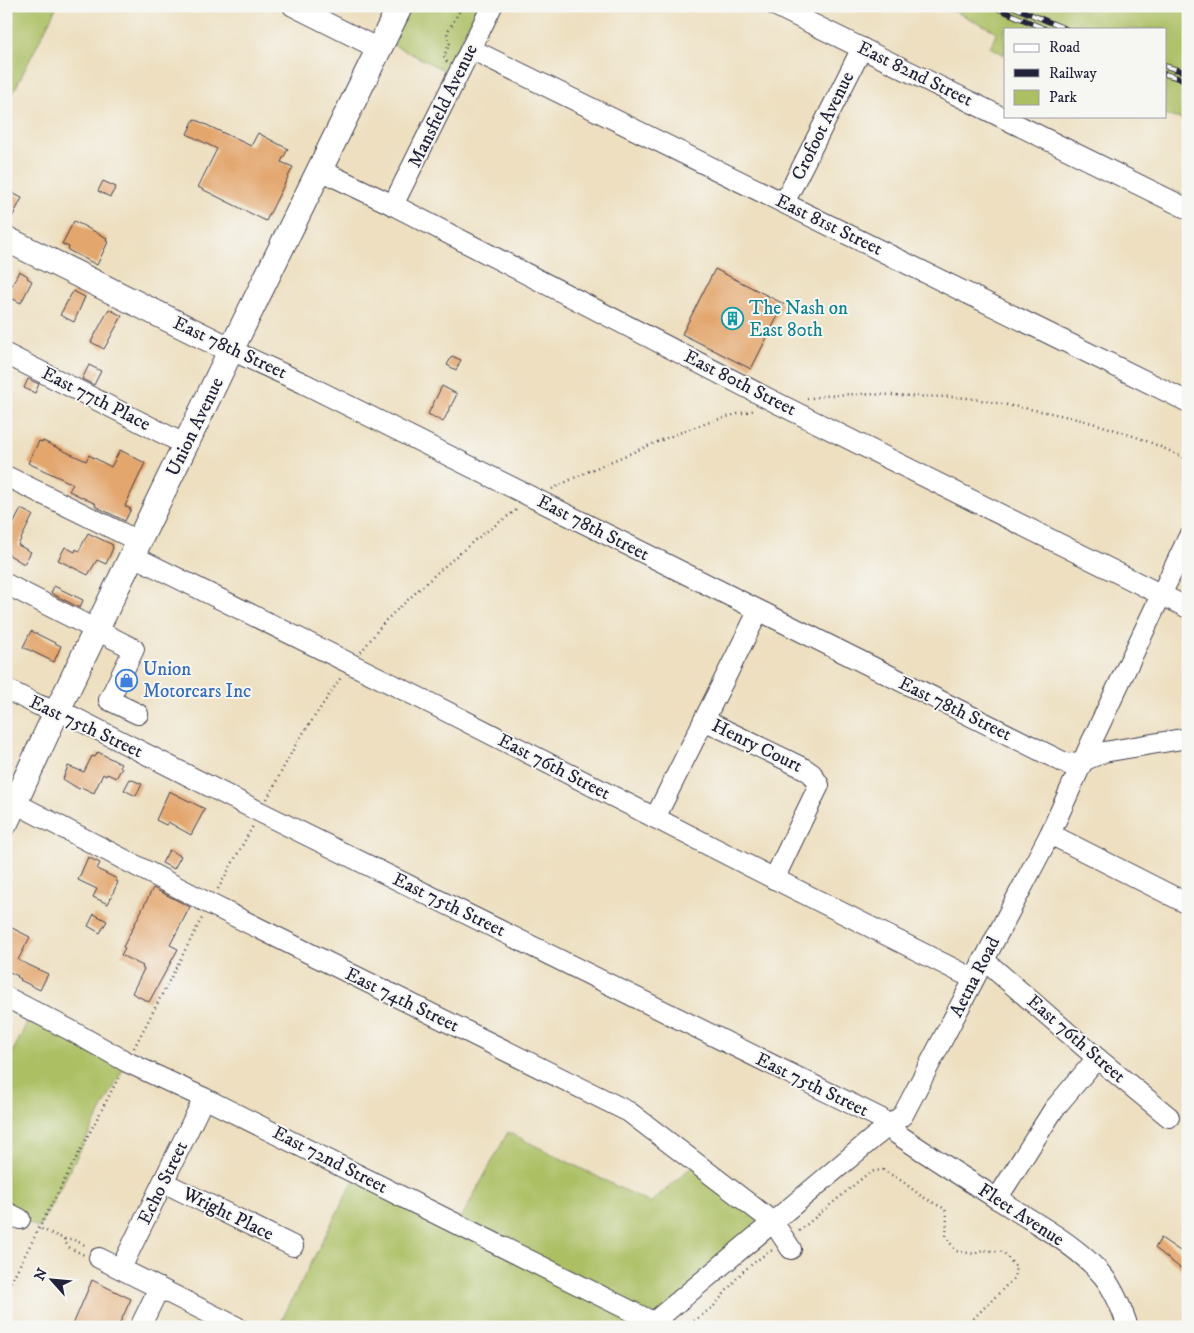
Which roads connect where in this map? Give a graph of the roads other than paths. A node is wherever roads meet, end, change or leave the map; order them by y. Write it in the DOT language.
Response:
graph roads {
  1 [pos="293,6"];
  2 [pos="400,6"];
  3 [pos="776,6"];
  4 [pos="483,7"];
  5 [pos="862,48"];
  6 [pos="378,49"];
  7 [pos="471,49"];
  8 [pos="320,170"];
  9 [pos="784,203"];
  10 [pos="393,205"];
  11 [pos="1188,209"];
  12 [pos="6,239"];
  13 [pos="232,350"];
  14 [pos="6,354"];
  15 [pos="1188,402"];
  16 [pos="186,445"];
  17 [pos="6,476"];
  18 [pos="1188,538"];
  19 [pos="136,549"];
  20 [pos="6,584"];
  21 [pos="1161,594"];
  22 [pos="1188,608"];
  23 [pos="758,612"];
  24 [pos="96,630"];
  25 [pos="6,689"];
  26 [pos="58,712"];
  27 [pos="138,714"];
  28 [pos="704,720"];
  29 [pos="1188,738"];
  30 [pos="1083,761"];
  31 [pos="11,813"];
  32 [pos="655,818"];
  33 [pos="1050,834"];
  34 [pos="774,879"];
  35 [pos="1188,904"];
  36 [pos="978,970"];
  37 [pos="6,998"];
  38 [pos="1097,1058"];
  39 [pos="204,1098"];
  40 [pos="1169,1117"];
  41 [pos="889,1127"];
  42 [pos="163,1182"];
  43 [pos="997,1199"];
  44 [pos="773,1222"];
  45 [pos="293,1246"];
  46 [pos="789,1246"];
  47 [pos="99,1258"];
  48 [pos="121,1268"];
  49 [pos="159,1288"];
  50 [pos="651,1324"];
  51 [pos="140,1327"];
  52 [pos="237,1327"];
  53 [pos="1128,1327"];
  1 -- 6 [label="street"];
  2 -- 6 [label="main road, Union Avenue"];
  3 -- 5 [label="street, East 82nd Street"];
  4 -- 7 [label="street, Mansfield Avenue"];
  5 -- 9 [label="street, Crofoot Avenue"];
  5 -- 11 [label="street, East 82nd Street"];
  6 -- 8 [label="main road, Union Avenue"];
  7 -- 9 [label="street, East 81st Street"];
  7 -- 10 [label="street, Mansfield Avenue"];
  8 -- 10 [label="street, East 80th Street"];
  8 -- 13 [label="main road, Union Avenue"];
  9 -- 15 [label="street, East 81st Street"];
  10 -- 21 [label="street, East 80th Street"];
  12 -- 13 [label="main road, East 78th Street"];
  13 -- 16 [label="main road, Union Avenue"];
  13 -- 23 [label="street, East 78th Street"];
  14 -- 16 [label="street, East 77th Place"];
  16 -- 19 [label="main road, Union Avenue"];
  17 -- 19 [label="street, East 76th Street"];
  18 -- 21 [label="street, Aetna Road"];
  19 -- 24 [label="main road, Union Avenue"];
  19 -- 32 [label="street, East 76th Street"];
  20 -- 24 [label="street"];
  21 -- 22 [label="street, East 80th Street"];
  21 -- 30 [label="street, Aetna Road"];
  23 -- 28 [label="street"];
  23 -- 30 [label="street, East 78th Street"];
  24 -- 26 [label="main road, Union Avenue"];
  24 -- 27 [label="street"];
  25 -- 26 [label="street, East 75th Street"];
  26 -- 31 [label="main road, Union Avenue"];
  26 -- 41 [label="street, East 75th Street"];
  28 -- 32 [label="street"];
  28 -- 34 [label="street, Henry Court"];
  29 -- 30 [label="street, East 78th Street"];
  30 -- 33 [label="street, Aetna Road"];
  31 -- 44 [label="street, East 74th Street"];
  32 -- 34 [label="street, East 76th Street"];
  33 -- 35 [label="street"];
  33 -- 36 [label="street, Aetna Road"];
  34 -- 36 [label="street, East 76th Street"];
  36 -- 38 [label="street, East 76th Street"];
  36 -- 41 [label="street, Aetna Road"];
  37 -- 39 [label="street, East 72nd Street"];
  38 -- 40 [label="street, East 76th Street"];
  38 -- 43 [label="street"];
  39 -- 42 [label="street, Echo Street"];
  39 -- 50 [label="street, East 72nd Street"];
  41 -- 43 [label="street, Fleet Avenue"];
  41 -- 44 [label="street, Aetna Road"];
  42 -- 45 [label="street, Wright Place"];
  42 -- 48 [label="street, Echo Street"];
  43 -- 53 [label="street, Fleet Avenue"];
  44 -- 46 [label="street, East 74th Street"];
  44 -- 50 [label="street, Aetna Road"];
  47 -- 48 [label="street"];
  48 -- 49 [label="street"];
  49 -- 51 [label="street"];
  49 -- 52 [label="street"];
}
